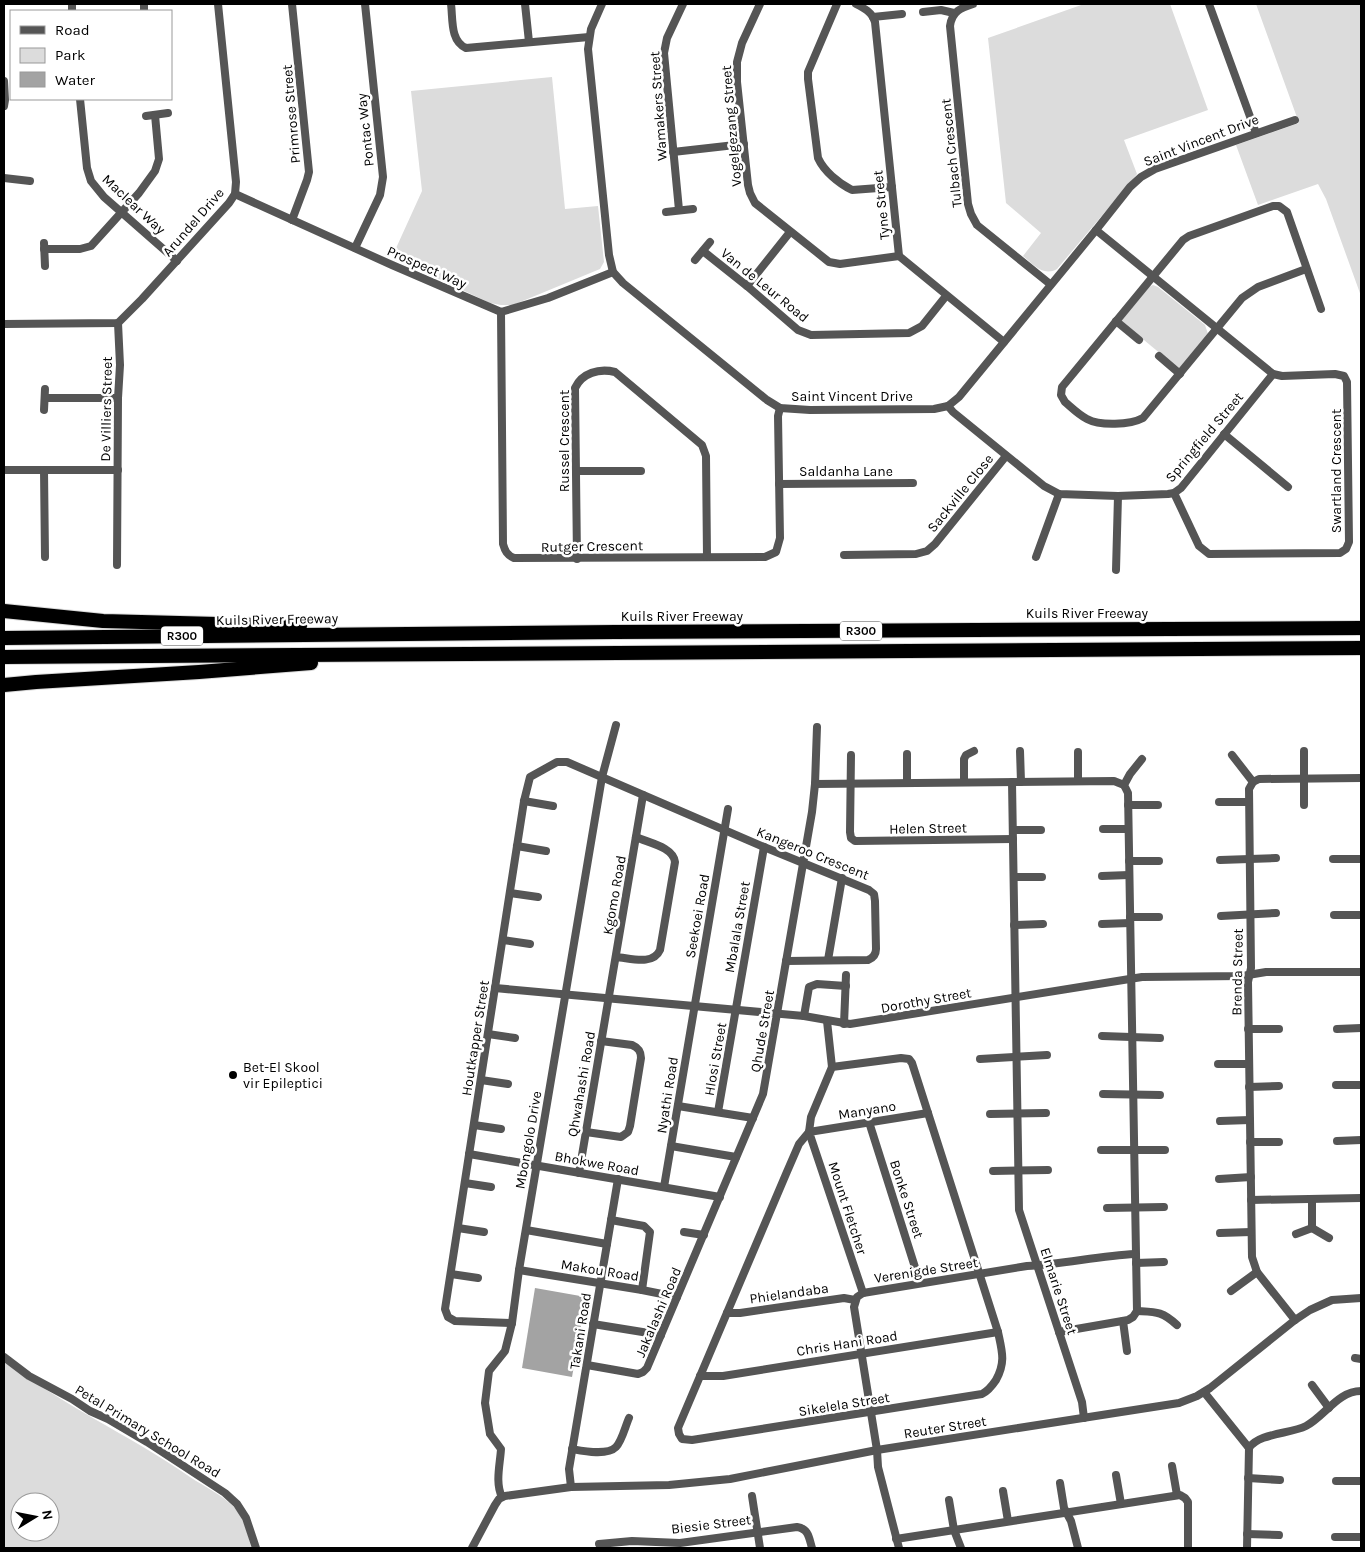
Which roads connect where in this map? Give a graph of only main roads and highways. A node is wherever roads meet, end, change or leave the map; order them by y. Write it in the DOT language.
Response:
graph roads {
  1 [pos="4,611"];
  2 [pos="1361,628"];
  3 [pos="360,634"];
  4 [pos="4,638"];
  5 [pos="1361,648"];
  6 [pos="358,654"];
  7 [pos="4,657"];
  8 [pos="4,685"];
  1 -- 3 [label="highway"];
  2 -- 3 [label="highway, Kuils River Freeway / R300"];
  3 -- 4 [label="highway, Kuils River Freeway / R300"];
  5 -- 6 [label="highway, R300"];
  6 -- 7 [label="highway, R300"];
  6 -- 8 [label="highway"];
}
